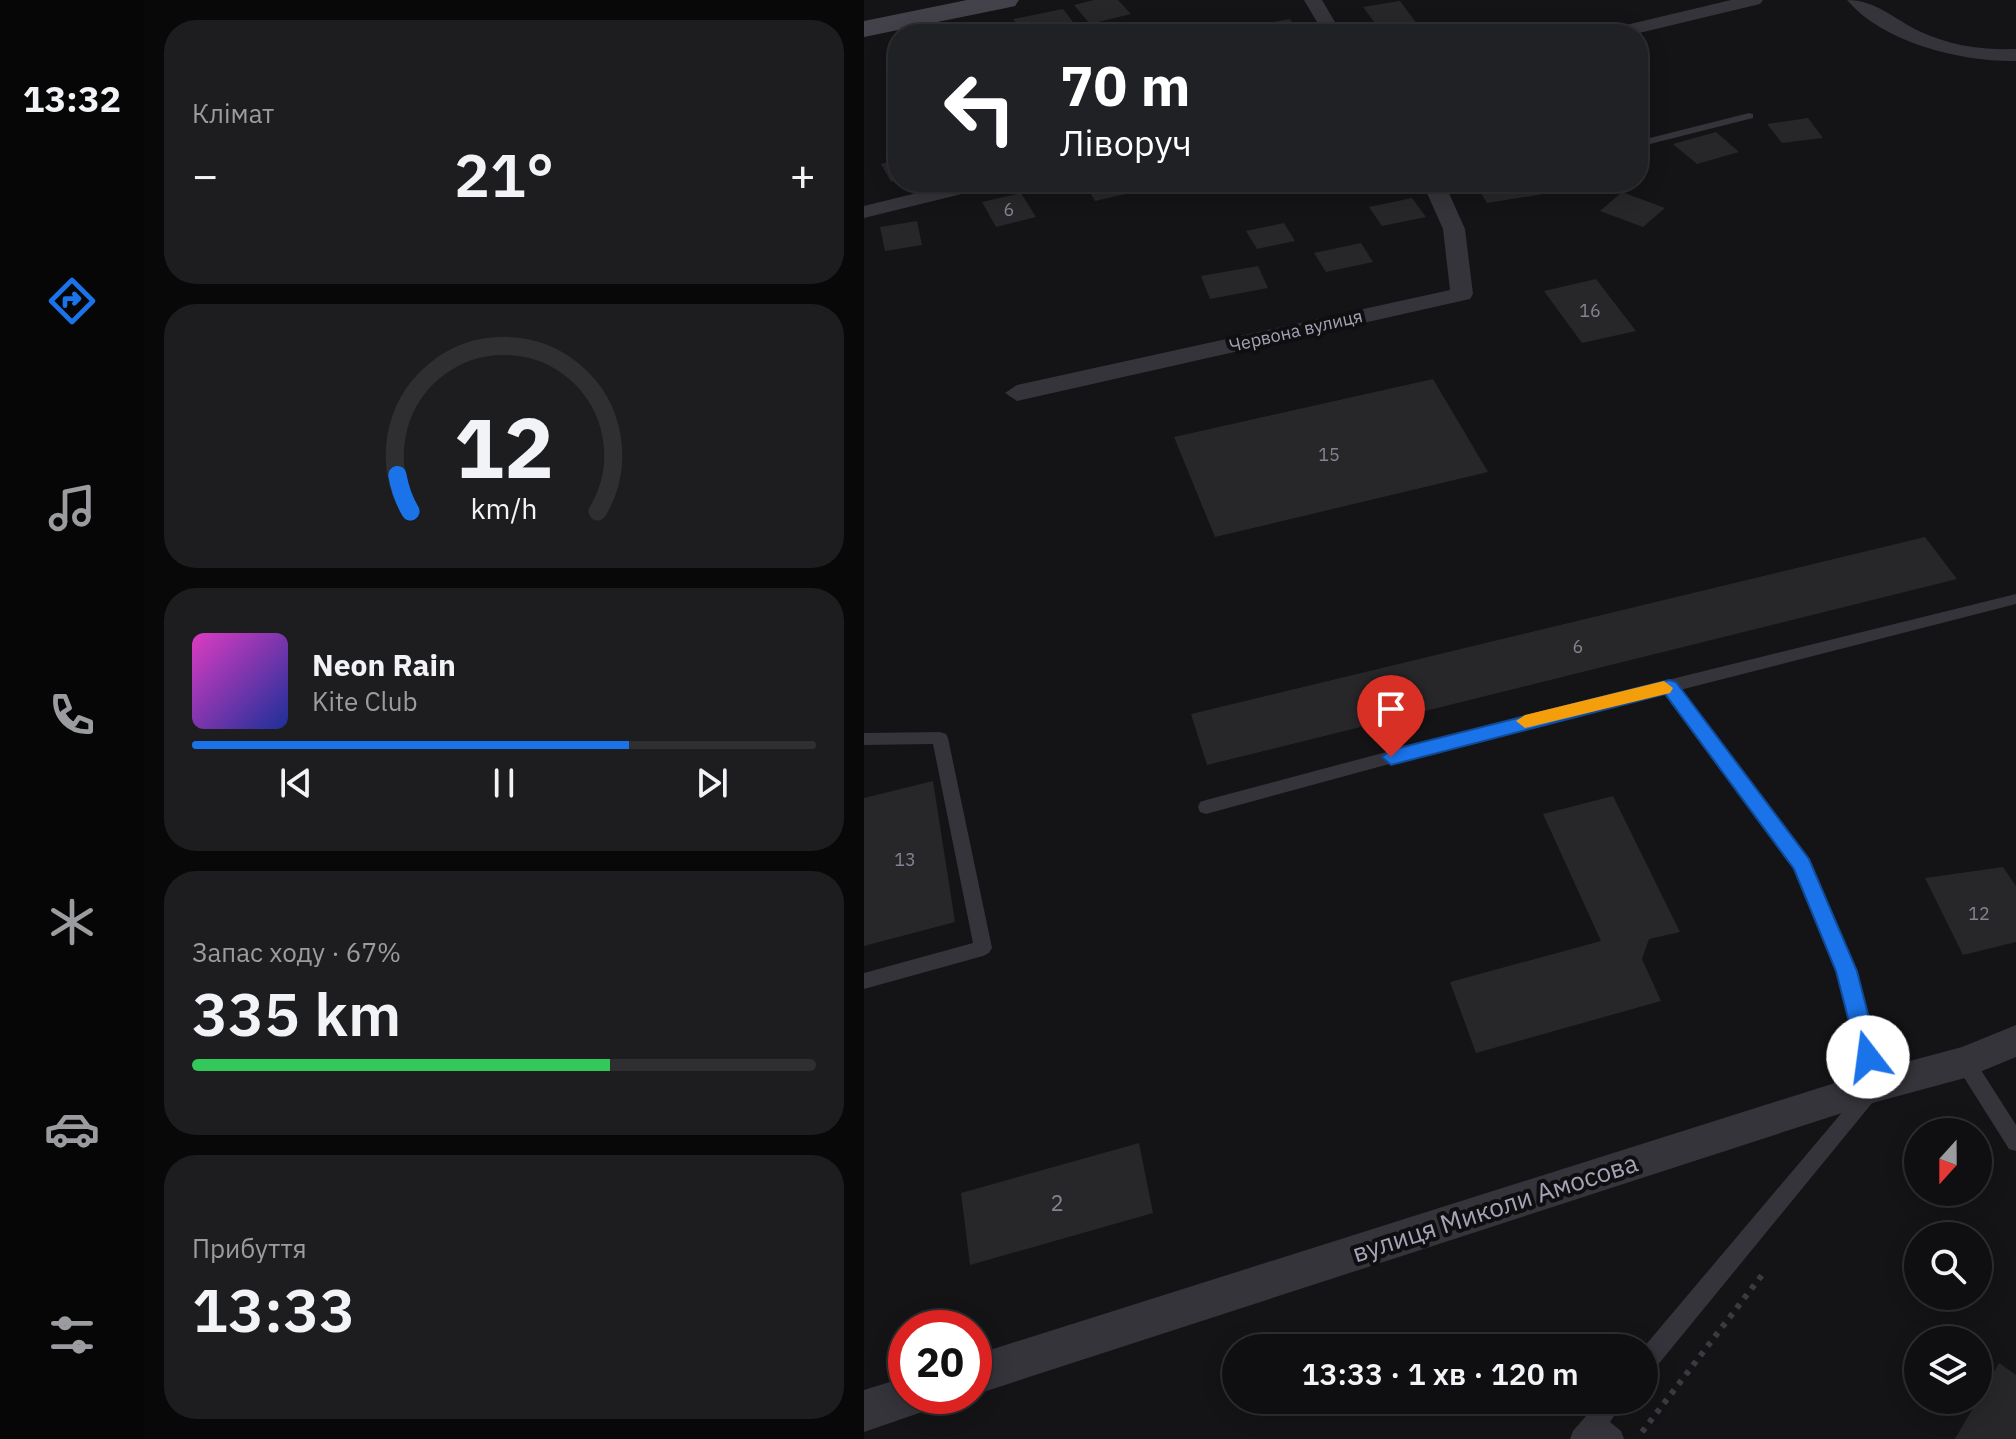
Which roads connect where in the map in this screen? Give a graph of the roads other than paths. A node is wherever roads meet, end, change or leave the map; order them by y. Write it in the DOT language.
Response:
graph roads {
  1 [pos="1006,0"];
  2 [pos="1313,0"];
  3 [pos="1754,0"];
  4 [pos="1856,0"];
  5 [pos="888,24"];
  6 [pos="888,24"];
  7 [pos="1327,24"];
  8 [pos="1648,25"];
  9 [pos="864,29"];
  10 [pos="2016,55"];
  11 [pos="1749,116"];
  12 [pos="1648,141"];
  13 [pos="946,192"];
  14 [pos="1437,192"];
  15 [pos="864,212"];
  16 [pos="1017,393"];
  17 [pos="2016,599"];
  18 [pos="1669,687"];
  19 [pos="864,739"];
  20 [pos="1206,807"];
  21 [pos="864,981"];
  22 [pos="2016,1041"];
  23 [pos="1965,1062"];
  24 [pos="1876,1086"];
  25 [pos="2016,1142"];
  26 [pos="1658,1347"];
  27 [pos="992,1369"];
  28 [pos="888,1403"];
  29 [pos="864,1411"];
  30 [pos="1603,1414"];
  31 [pos="1588,1432"];
  32 [pos="1613,1439"];
  1 -- 6 [label="main road"];
  2 -- 7 [label="street"];
  3 -- 8 [label="street"];
  4 -- 10 [label="street"];
  5 -- 9 [label="main road"];
  11 -- 12 [label="lane"];
  13 -- 15 [label="street"];
  14 -- 16 [label="street, Червона вулиця"];
  17 -- 18 [label="lane"];
  18 -- 20 [label="lane"];
  18 -- 24 [label="lane"];
  19 -- 21 [label="lane"];
  22 -- 23 [label="street, вулиця Миколи Амосова"];
  23 -- 24 [label="street, вулиця Миколи Амосова"];
  23 -- 25 [label="lane"];
  24 -- 26 [label="lane"];
  24 -- 27 [label="street, вулиця Миколи Амосова"];
  28 -- 29 [label="street"];
  30 -- 31 [label="lane"];
  31 -- 32 [label="lane"];
}
